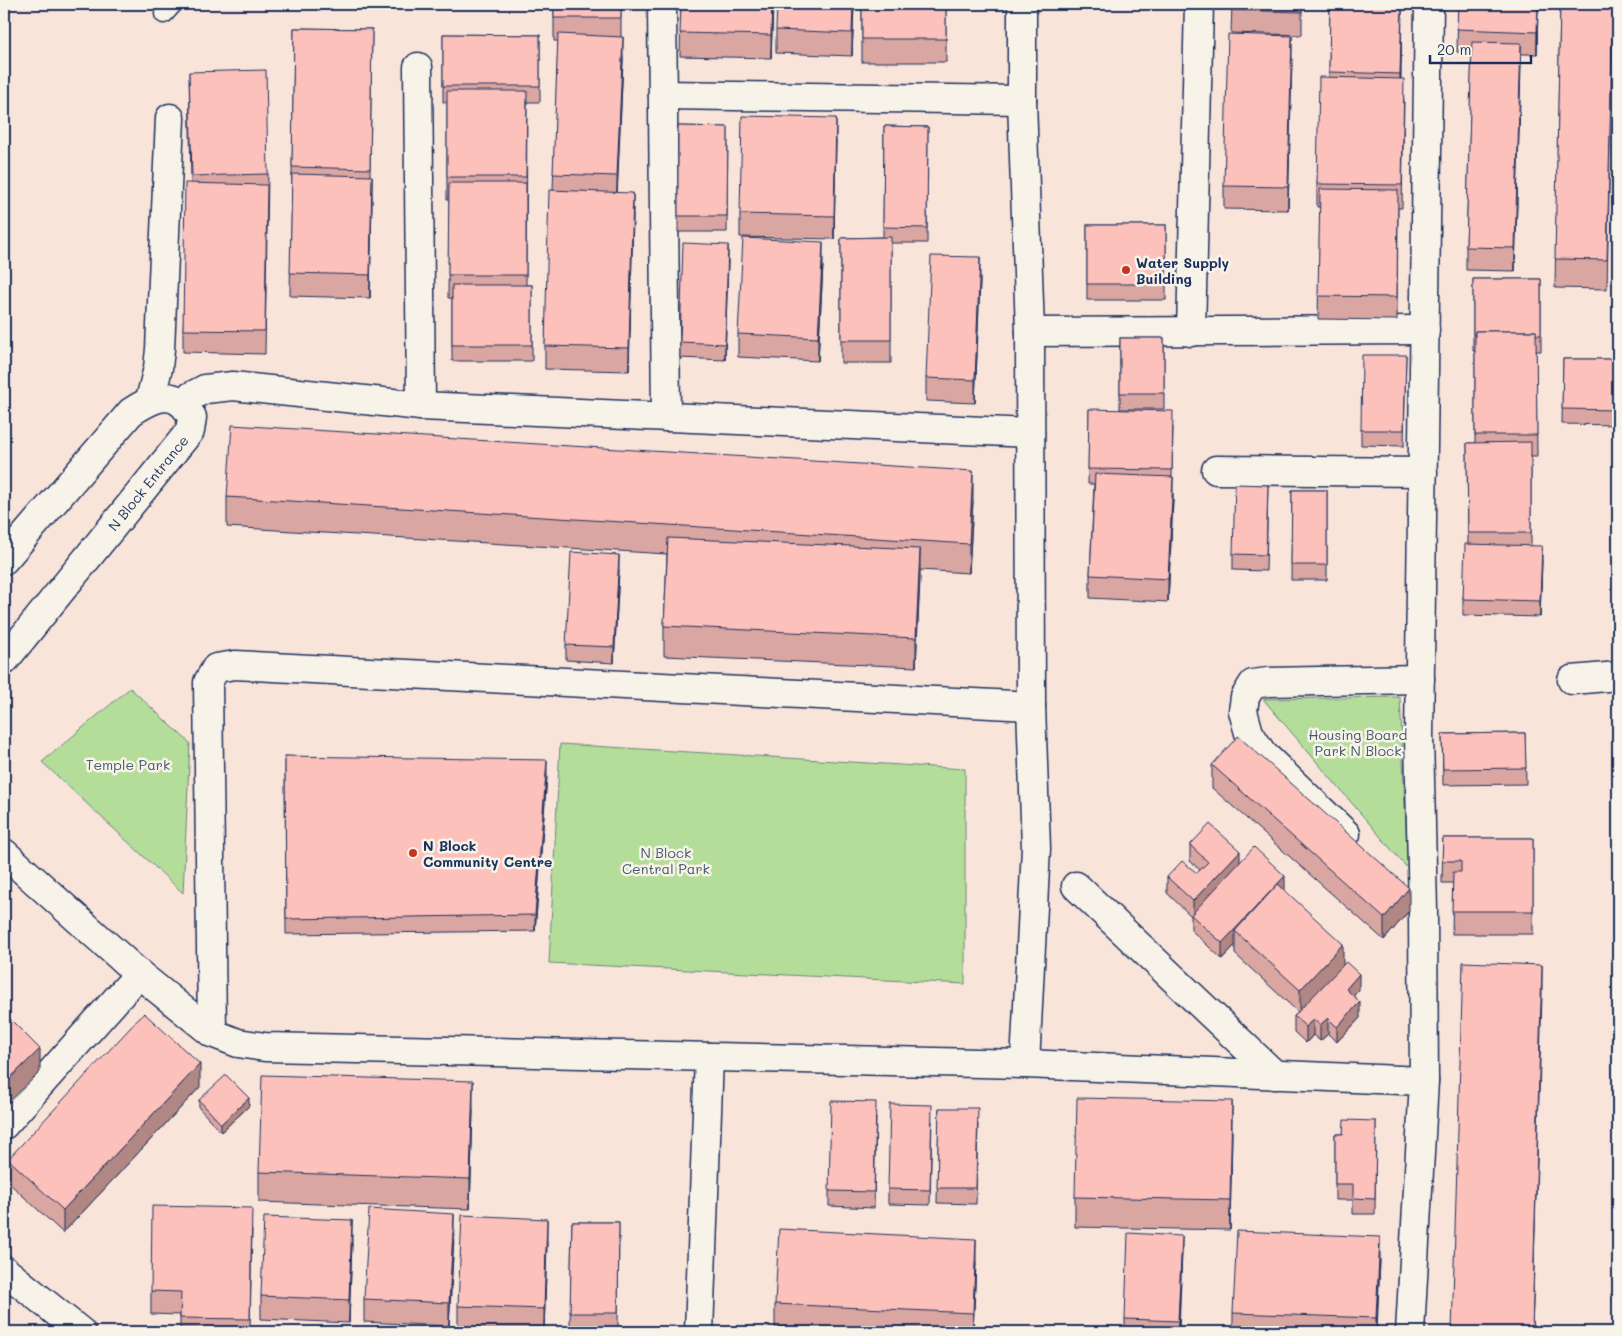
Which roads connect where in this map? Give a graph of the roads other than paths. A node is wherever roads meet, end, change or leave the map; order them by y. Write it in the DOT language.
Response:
graph roads {
  1 [pos="662,4"];
  2 [pos="1022,4"];
  3 [pos="1199,4"];
  4 [pos="1429,4"];
  5 [pos="418,67"];
  6 [pos="663,95"];
  7 [pos="1022,100"];
  8 [pos="170,118"];
  9 [pos="1425,330"];
  10 [pos="1030,332"];
  11 [pos="1191,332"];
  12 [pos="150,400"];
  13 [pos="180,402"];
  14 [pos="420,406"];
  15 [pos="666,417"];
  16 [pos="1030,434"];
  17 [pos="1216,470"];
  18 [pos="1423,472"];
  19 [pos="4,560"];
  20 [pos="4,661"];
  21 [pos="1618,676"];
  22 [pos="1420,679"];
  23 [pos="1572,680"];
  24 [pos="1031,706"];
  25 [pos="1363,852"];
  26 [pos="4,853"];
  27 [pos="1396,885"];
  28 [pos="1076,886"];
  29 [pos="1423,911"];
  30 [pos="139,974"];
  31 [pos="212,1033"];
  32 [pos="709,1057"];
  33 [pos="1025,1064"];
  34 [pos="1275,1074"];
  35 [pos="1424,1081"];
  36 [pos="4,1125"];
  37 [pos="4,1270"];
  38 [pos="81,1332"];
  39 [pos="699,1332"];
  40 [pos="1410,1332"];
  1 -- 6 [label="street"];
  2 -- 7 [label="street"];
  3 -- 11 [label="street"];
  4 -- 9 [label="street"];
  5 -- 14 [label="street"];
  6 -- 7 [label="street"];
  6 -- 15 [label="street"];
  7 -- 10 [label="street"];
  8 -- 12 [label="street"];
  9 -- 11 [label="street"];
  9 -- 18 [label="street"];
  10 -- 11 [label="street"];
  10 -- 16 [label="street"];
  12 -- 13 [label="street"];
  12 -- 19 [label="street"];
  13 -- 14 [label="street"];
  13 -- 20 [label="street, N Block Entrance"];
  14 -- 15 [label="street"];
  15 -- 16 [label="street"];
  16 -- 24 [label="street"];
  17 -- 18 [label="street"];
  18 -- 22 [label="street"];
  21 -- 23 [label="street"];
  22 -- 25 [label="street"];
  22 -- 29 [label="street"];
  24 -- 31 [label="street"];
  24 -- 33 [label="street"];
  26 -- 30 [label="street"];
  27 -- 29 [label="street"];
  28 -- 34 [label="street"];
  29 -- 35 [label="street"];
  30 -- 31 [label="street"];
  30 -- 36 [label="street"];
  31 -- 32 [label="street"];
  32 -- 33 [label="street"];
  32 -- 39 [label="street"];
  33 -- 34 [label="street"];
  34 -- 35 [label="street"];
  35 -- 40 [label="street"];
  37 -- 38 [label="street"];
}
